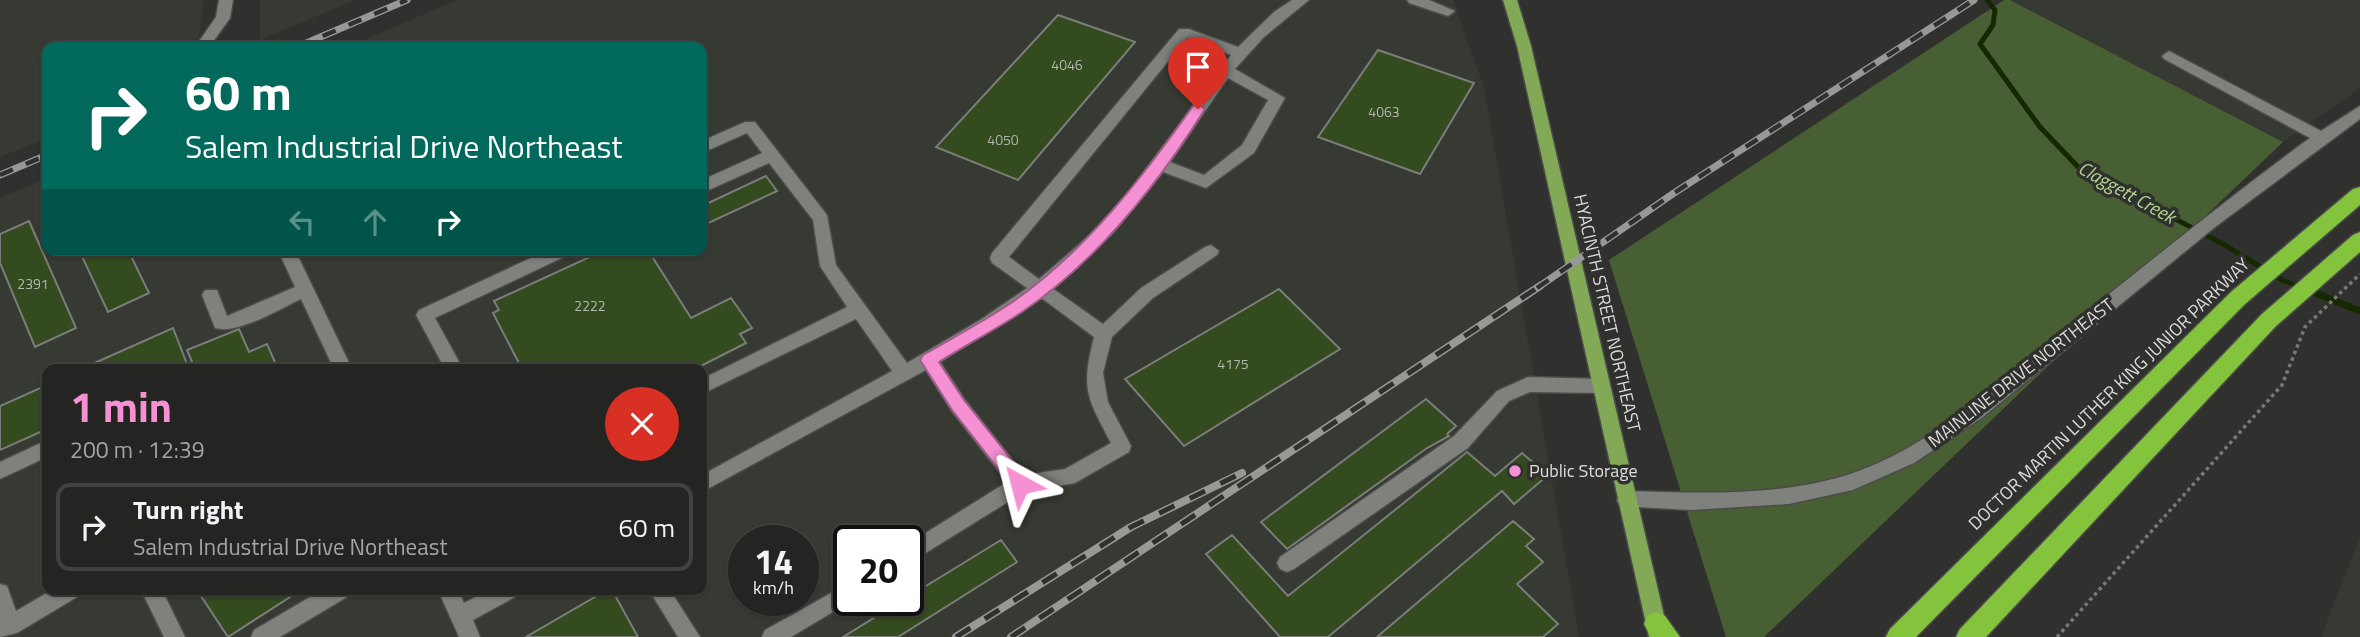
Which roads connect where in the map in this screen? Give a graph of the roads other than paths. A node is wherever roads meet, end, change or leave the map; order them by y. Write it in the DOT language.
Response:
graph roads {
  1 [pos="226,0"];
  2 [pos="1302,0"];
  3 [pos="1414,0"];
  4 [pos="1510,0"];
  5 [pos="1448,11"];
  6 [pos="207,40"];
  7 [pos="1241,53"];
  8 [pos="2169,56"];
  9 [pos="1226,70"];
  10 [pos="2360,111"];
  11 [pos="2322,138"];
  12 [pos="707,145"];
  13 [pos="772,155"];
  14 [pos="1159,164"];
  15 [pos="707,185"];
  16 [pos="2360,194"];
  17 [pos="2360,240"];
  18 [pos="1210,251"];
  19 [pos="289,256"];
  20 [pos="551,256"];
  21 [pos="1042,287"];
  22 [pos="305,290"];
  23 [pos="211,295"];
  24 [pos="859,309"];
  25 [pos="1104,334"];
  26 [pos="929,360"];
  27 [pos="341,364"];
  28 [pos="451,364"];
  29 [pos="904,373"];
  30 [pos="707,385"];
  31 [pos="1600,386"];
  32 [pos="42,450"];
  33 [pos="0,471"];
  34 [pos="707,481"];
  35 [pos="1020,484"];
  36 [pos="1627,500"];
  37 [pos="924,545"];
  38 [pos="1287,563"];
  39 [pos="0,593"];
  40 [pos="61,595"];
  41 [pos="154,595"];
  42 [pos="332,595"];
  43 [pos="450,595"];
  44 [pos="499,595"];
  45 [pos="662,595"];
  46 [pos="833,601"];
  47 [pos="460,616"];
  48 [pos="5,628"];
  49 [pos="1661,633"];
  50 [pos="175,637"];
  51 [pos="261,637"];
  52 [pos="470,637"];
  53 [pos="690,637"];
  54 [pos="772,637"];
  55 [pos="1899,637"];
  56 [pos="1969,637"];
  1 -- 6 [label="street"];
  2 -- 7 [label="street"];
  3 -- 5 [label="street"];
  4 -- 31 [label="main road, HYACINTH STREET NORTHEAST"];
  7 -- 9 [label="street"];
  7 -- 21 [label="street"];
  8 -- 11 [label="street"];
  9 -- 14 [label="street"];
  9 -- 14 [label="street"];
  10 -- 11 [label="street, MAINLINE DRIVE NORTHEAST"];
  11 -- 36 [label="street, MAINLINE DRIVE NORTHEAST"];
  12 -- 13 [label="street"];
  13 -- 15 [label="street"];
  13 -- 24 [label="street"];
  14 -- 21 [label="street"];
  16 -- 55 [label="highway, DOCTOR MARTIN LUTHER KING JUNIOR PARKWAY"];
  17 -- 56 [label="highway"];
  18 -- 25 [label="street"];
  19 -- 22 [label="street"];
  20 -- 28 [label="street"];
  21 -- 25 [label="street"];
  21 -- 26 [label="street"];
  22 -- 23 [label="street"];
  22 -- 27 [label="street"];
  24 -- 29 [label="street"];
  24 -- 30 [label="street"];
  25 -- 35 [label="street"];
  26 -- 29 [label="street"];
  26 -- 35 [label="street"];
  29 -- 34 [label="street"];
  31 -- 36 [label="main road, HYACINTH STREET NORTHEAST"];
  31 -- 38 [label="street"];
  32 -- 33 [label="street"];
  35 -- 37 [label="street"];
  36 -- 49 [label="main road, HYACINTH STREET NORTHEAST"];
  39 -- 48 [label="street"];
  40 -- 48 [label="street"];
  41 -- 50 [label="street"];
  42 -- 51 [label="street"];
  43 -- 47 [label="street"];
  44 -- 47 [label="street"];
  45 -- 53 [label="street"];
  46 -- 54 [label="street"];
  47 -- 52 [label="street"];
}
